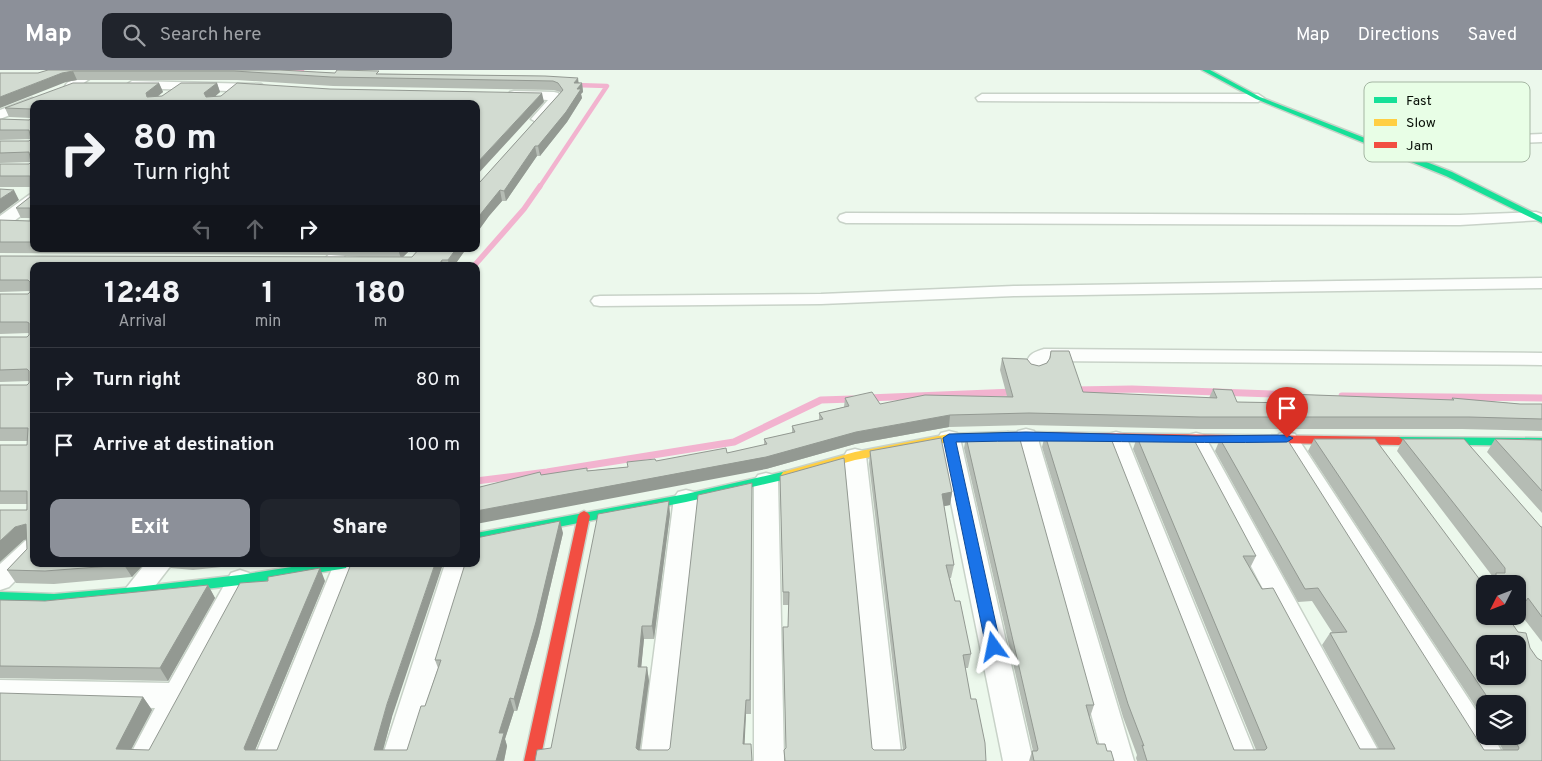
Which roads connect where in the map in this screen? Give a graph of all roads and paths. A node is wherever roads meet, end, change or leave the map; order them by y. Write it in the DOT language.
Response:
graph roads {
  1 [pos="96,70"];
  2 [pos="1205,70"];
  3 [pos="182,85"];
  4 [pos="96,86"];
  5 [pos="115,86"];
  6 [pos="237,86"];
  7 [pos="272,88"];
  8 [pos="504,95"];
  9 [pos="222,98"];
  10 [pos="982,98"];
  11 [pos="1258,98"];
  12 [pos="164,99"];
  13 [pos="30,104"];
  14 [pos="0,115"];
  15 [pos="0,123"];
  16 [pos="17,124"];
  17 [pos="529,128"];
  18 [pos="1364,140"];
  19 [pos="1420,162"];
  20 [pos="17,193"];
  21 [pos="30,193"];
  22 [pos="30,201"];
  23 [pos="846,218"];
  24 [pos="1539,218"];
  25 [pos="0,224"];
  26 [pos="25,224"];
  27 [pos="346,256"];
  28 [pos="326,262"];
  29 [pos="1542,283"];
  30 [pos="600,301"];
  31 [pos="1542,358"];
  32 [pos="1036,370"];
  33 [pos="1026,436"];
  34 [pos="949,438"];
  35 [pos="1287,438"];
  36 [pos="1116,439"];
  37 [pos="1196,440"];
  38 [pos="1462,440"];
  39 [pos="1375,441"];
  40 [pos="1542,442"];
  41 [pos="855,456"];
  42 [pos="1481,461"];
  43 [pos="1392,464"];
  44 [pos="766,481"];
  45 [pos="686,498"];
  46 [pos="584,516"];
  47 [pos="480,537"];
  48 [pos="30,551"];
  49 [pos="157,567"];
  50 [pos="322,567"];
  51 [pos="346,567"];
  52 [pos="457,567"];
  53 [pos="0,580"];
  54 [pos="240,580"];
  55 [pos="136,592"];
  56 [pos="0,597"];
  57 [pos="0,692"];
  58 [pos="178,696"];
  59 [pos="142,761"];
  60 [pos="268,761"];
  61 [pos="396,761"];
  62 [pos="532,761"];
  63 [pos="655,761"];
  64 [pos="769,761"];
  65 [pos="887,761"];
  66 [pos="1018,761"];
  67 [pos="1119,761"];
  68 [pos="1243,761"];
  69 [pos="1369,761"];
  70 [pos="1492,761"];
  1 -- 4 [label="street"];
  2 -- 11 [label="street"];
  3 -- 5 [label="street"];
  3 -- 6 [label="street"];
  3 -- 12 [label="street"];
  6 -- 7 [label="street"];
  6 -- 9 [label="street"];
  8 -- 17 [label="street"];
  10 -- 11 [label="street"];
  11 -- 18 [label="street"];
  13 -- 14 [label="street"];
  15 -- 16 [label="street"];
  19 -- 24 [label="street"];
  20 -- 21 [label="street"];
  22 -- 25 [label="street"];
  23 -- 24 [label="street"];
  25 -- 26 [label="street"];
  27 -- 28 [label="street"];
  29 -- 30 [label="street"];
  31 -- 32 [label="street"];
  33 -- 34 [label="street"];
  33 -- 36 [label="street"];
  33 -- 67 [label="street"];
  34 -- 41 [label="street"];
  34 -- 66 [label="street"];
  35 -- 37 [label="street"];
  35 -- 39 [label="street"];
  35 -- 70 [label="street"];
  36 -- 37 [label="street"];
  36 -- 68 [label="street"];
  37 -- 69 [label="street"];
  38 -- 39 [label="street"];
  38 -- 40 [label="street"];
  38 -- 42 [label="street"];
  39 -- 43 [label="street"];
  41 -- 44 [label="street"];
  41 -- 65 [label="street"];
  44 -- 45 [label="street"];
  44 -- 64 [label="street"];
  45 -- 46 [label="street"];
  45 -- 63 [label="street"];
  46 -- 47 [label="street"];
  46 -- 62 [label="street"];
  48 -- 53 [label="street"];
  49 -- 55 [label="street"];
  50 -- 54 [label="street"];
  51 -- 60 [label="street"];
  52 -- 61 [label="street"];
  54 -- 55 [label="street"];
  54 -- 58 [label="street"];
  55 -- 56 [label="street"];
  57 -- 58 [label="street"];
  58 -- 59 [label="street"];
}
